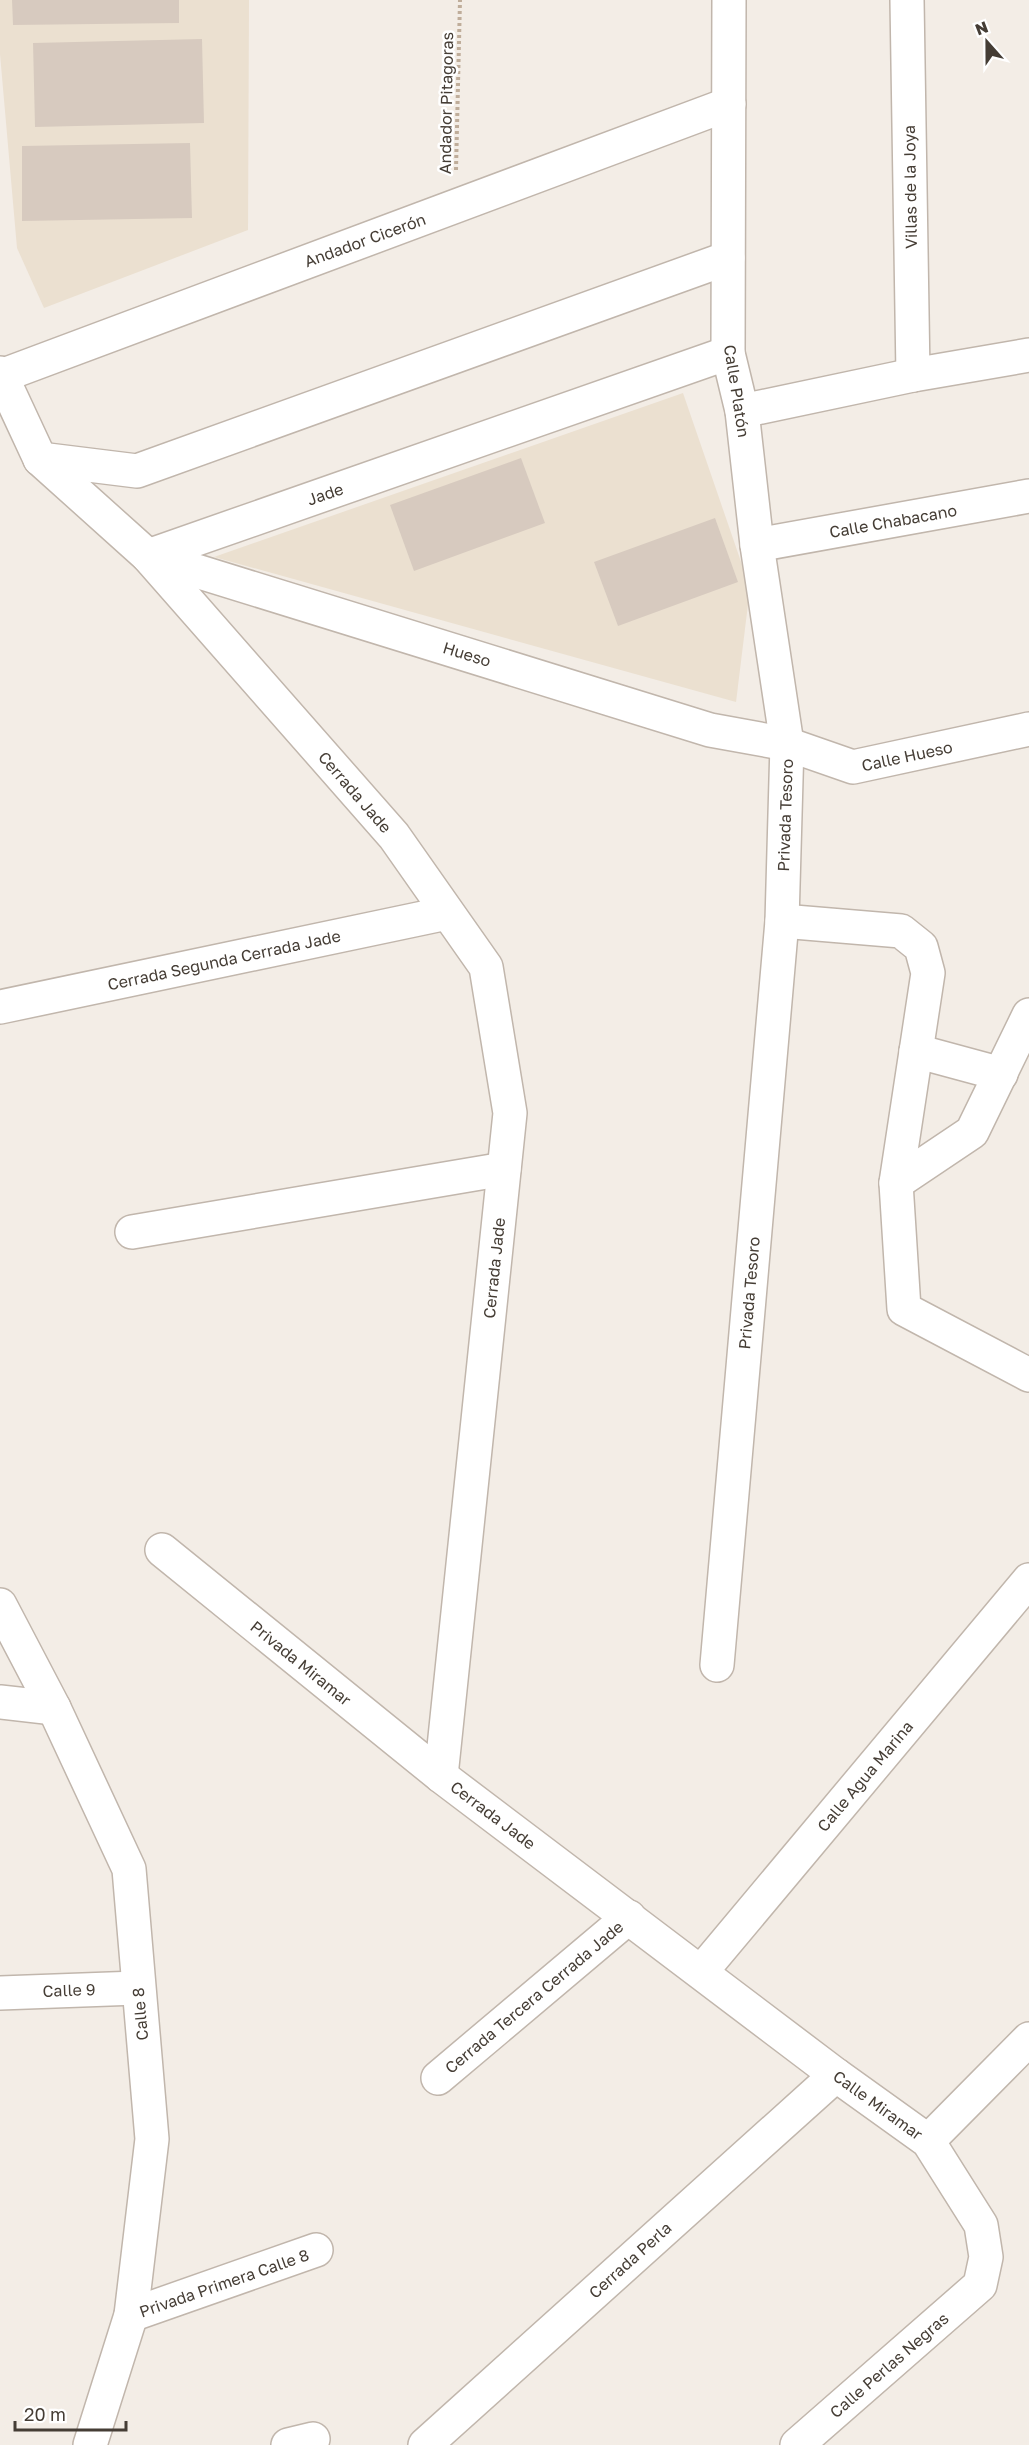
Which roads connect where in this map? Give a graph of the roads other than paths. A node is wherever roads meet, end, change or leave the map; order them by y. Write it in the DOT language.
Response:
graph roads {
  1 [pos="729,0"];
  2 [pos="907,0"];
  3 [pos="729,104"];
  4 [pos="728,258"];
  5 [pos="728,353"];
  6 [pos="1029,355"];
  7 [pos="1,375"];
  8 [pos="913,375"];
  9 [pos="742,411"];
  10 [pos="40,459"];
  11 [pos="1029,496"];
  12 [pos="757,545"];
  13 [pos="148,556"];
  14 [pos="1029,729"];
  15 [pos="788,744"];
  16 [pos="447,912"];
  17 [pos="782,921"];
  18 [pos="0,1007"];
  19 [pos="1029,1015"];
  20 [pos="916,1051"];
  21 [pos="1001,1074"];
  22 [pos="504,1169"];
  23 [pos="896,1183"];
  24 [pos="132,1232"];
  25 [pos="1029,1375"];
  26 [pos="162,1550"];
  27 [pos="1029,1580"];
  28 [pos="0,1605"];
  29 [pos="717,1665"];
  30 [pos="0,1702"];
  31 [pos="54,1708"];
  32 [pos="441,1776"];
  33 [pos="629,1917"];
  34 [pos="701,1972"];
  35 [pos="137,1988"];
  36 [pos="0,1993"];
  37 [pos="1029,2039"];
  38 [pos="836,2075"];
  39 [pos="438,2078"];
  40 [pos="928,2141"];
  41 [pos="316,2250"];
  42 [pos="980,2285"];
  43 [pos="132,2315"];
  44 [pos="90,2445"];
  45 [pos="425,2445"];
  46 [pos="797,2445"];
  1 -- 3 [label="street, Calle Platón"];
  2 -- 8 [label="street, Villas de la Joya"];
  3 -- 4 [label="street, Calle Platón"];
  3 -- 7 [label="street, Andador Cicerón"];
  4 -- 5 [label="street, Calle Platón"];
  4 -- 10 [label="street"];
  5 -- 9 [label="street, Calle Platón"];
  5 -- 13 [label="street, Jade"];
  6 -- 8 [label="street"];
  7 -- 10 [label="street"];
  8 -- 9 [label="street"];
  9 -- 12 [label="street, Calle Platón"];
  10 -- 13 [label="street"];
  11 -- 12 [label="street, Calle Chabacano"];
  12 -- 15 [label="street, Calle Platón"];
  13 -- 15 [label="street, Hueso"];
  13 -- 16 [label="street, Cerrada Jade"];
  14 -- 15 [label="street, Calle Hueso"];
  15 -- 17 [label="street, Privada Tesoro"];
  16 -- 18 [label="street, Cerrada Segunda Cerrada Jade"];
  16 -- 22 [label="street, Cerrada Jade"];
  17 -- 20 [label="street"];
  17 -- 29 [label="street, Privada Tesoro"];
  19 -- 21 [label="street"];
  20 -- 21 [label="street"];
  20 -- 23 [label="street"];
  21 -- 23 [label="street"];
  22 -- 24 [label="street"];
  22 -- 32 [label="street, Cerrada Jade"];
  23 -- 25 [label="street"];
  26 -- 32 [label="street, Privada Miramar"];
  27 -- 34 [label="street, Calle Agua Marina"];
  28 -- 31 [label="street, Calle 8"];
  30 -- 31 [label="street"];
  31 -- 35 [label="street, Calle 8"];
  32 -- 33 [label="street, Cerrada Jade"];
  33 -- 34 [label="street, Cerrada Jade"];
  33 -- 39 [label="street, Cerrada Tercera Cerrada Jade"];
  34 -- 38 [label="street, Calle Miramar"];
  35 -- 36 [label="street, Calle 9"];
  35 -- 43 [label="street, Calle 8"];
  37 -- 40 [label="street"];
  38 -- 40 [label="street, Calle Miramar"];
  38 -- 45 [label="street, Cerrada Perla"];
  40 -- 42 [label="street, Calle Miramar"];
  41 -- 43 [label="street, Privada Primera Calle 8"];
  42 -- 46 [label="street, Calle Perlas Negras"];
  43 -- 44 [label="street, Calle 8"];
}
